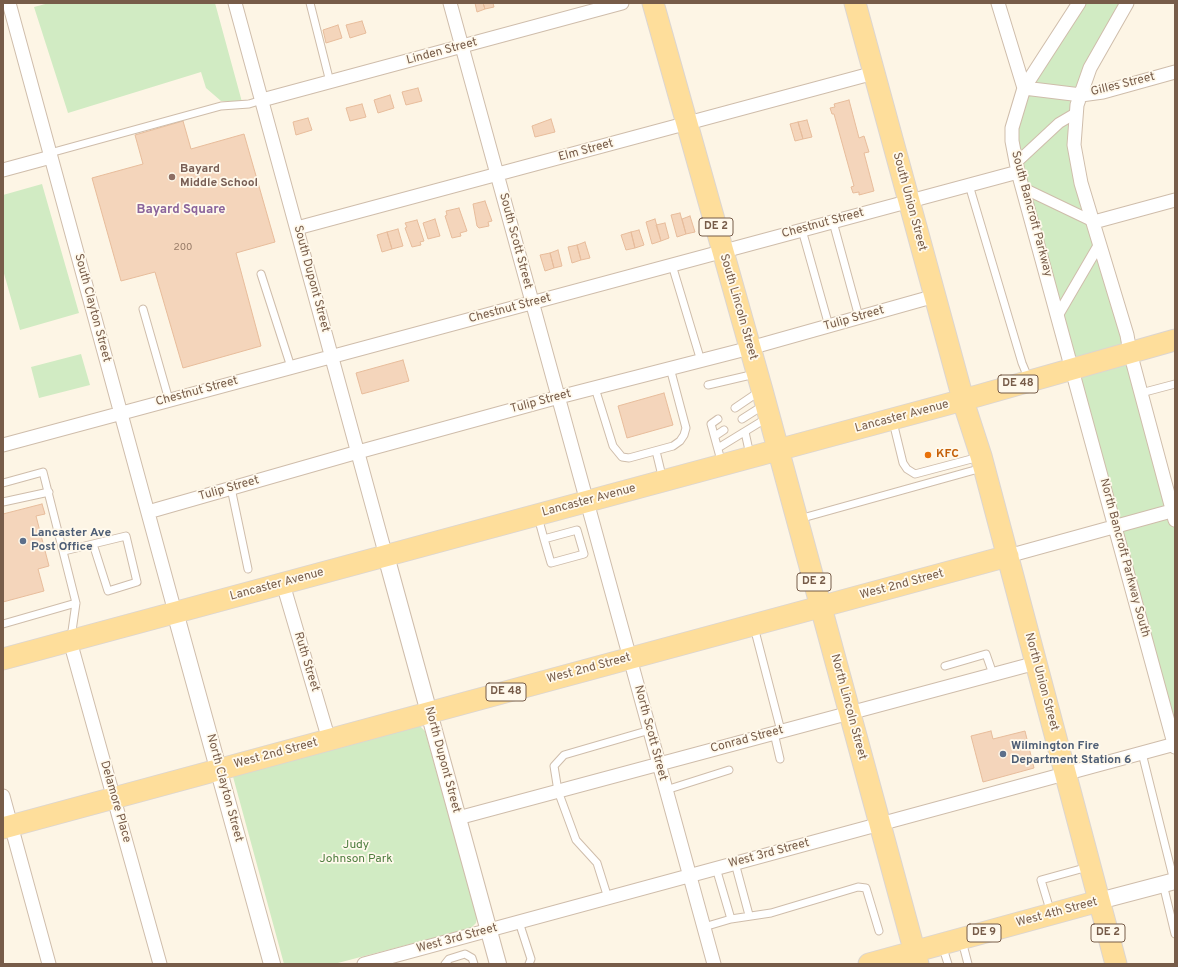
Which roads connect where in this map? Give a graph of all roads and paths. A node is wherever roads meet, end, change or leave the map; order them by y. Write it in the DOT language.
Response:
graph roads {
  1 [pos="9,3"];
  2 [pos="235,3"];
  3 [pos="310,3"];
  4 [pos="450,3"];
  5 [pos="622,3"];
  6 [pos="653,3"];
  7 [pos="855,3"];
  8 [pos="998,3"];
  9 [pos="1079,3"];
  10 [pos="1127,3"];
  11 [pos="462,46"];
  12 [pos="1175,72"];
  13 [pos="874,74"];
  14 [pos="330,82"];
  15 [pos="1024,88"];
  16 [pos="1081,96"];
  17 [pos="262,100"];
  18 [pos="1076,113"];
  19 [pos="687,124"];
  20 [pos="50,155"];
  21 [pos="1017,167"];
  22 [pos="3,170"];
  23 [pos="497,175"];
  24 [pos="969,185"];
  25 [pos="1023,188"];
  26 [pos="1175,200"];
  27 [pos="909,201"];
  28 [pos="833,222"];
  29 [pos="1094,222"];
  30 [pos="297,228"];
  31 [pos="802,230"];
  32 [pos="1100,243"];
  33 [pos="723,252"];
  34 [pos="672,265"];
  35 [pos="261,274"];
  36 [pos="935,296"];
  37 [pos="532,303"];
  38 [pos="143,309"];
  39 [pos="1058,315"];
  40 [pos="859,317"];
  41 [pos="829,326"];
  42 [pos="1175,340"];
  43 [pos="750,348"];
  44 [pos="1130,352"];
  45 [pos="332,356"];
  46 [pos="701,360"];
  47 [pos="291,367"];
  48 [pos="670,368"];
  49 [pos="1072,368"];
  50 [pos="1029,380"];
  51 [pos="1175,384"];
  52 [pos="708,385"];
  53 [pos="595,388"];
  54 [pos="1141,393"];
  55 [pos="763,396"];
  56 [pos="558,397"];
  57 [pos="169,400"];
  58 [pos="964,400"];
  59 [pos="735,408"];
  60 [pos="121,413"];
  61 [pos="718,419"];
  62 [pos="742,419"];
  63 [pos="892,420"];
  64 [pos="724,430"];
  65 [pos="744,432"];
  66 [pos="715,436"];
  67 [pos="3,445"];
  68 [pos="778,450"];
  69 [pos="656,451"];
  70 [pos="358,452"];
  71 [pos="720,457"];
  72 [pos="750,458"];
  73 [pos="983,462"];
  74 [pos="664,481"];
  75 [pos="3,483"];
  76 [pos="231,488"];
  77 [pos="48,492"];
  78 [pos="3,502"];
  79 [pos="587,502"];
  80 [pos="148,512"];
  81 [pos="1174,513"];
  82 [pos="537,515"];
  83 [pos="797,520"];
  84 [pos="1115,527"];
  85 [pos="544,539"];
  86 [pos="93,544"];
  87 [pos="64,551"];
  88 [pos="386,556"];
  89 [pos="1008,556"];
  90 [pos="248,569"];
  91 [pos="283,584"];
  92 [pos="76,603"];
  93 [pos="821,607"];
  94 [pos="175,612"];
  95 [pos="3,624"];
  96 [pos="753,625"];
  97 [pos="70,641"];
  98 [pos="630,658"];
  99 [pos="3,659"];
  100 [pos="1036,663"];
  101 [pos="945,666"];
  102 [pos="993,674"];
  103 [pos="429,713"];
  104 [pos="849,713"];
  105 [pos="650,730"];
  106 [pos="778,732"];
  107 [pos="329,740"];
  108 [pos="1175,745"];
  109 [pos="1142,753"];
  110 [pos="780,759"];
  111 [pos="659,764"];
  112 [pos="219,770"];
  113 [pos="729,770"];
  114 [pos="1066,774"];
  115 [pos="666,790"];
  116 [pos="558,791"];
  117 [pos="3,796"];
  118 [pos="114,798"];
  119 [pos="458,818"];
  120 [pos="880,824"];
  121 [pos="7,827"];
  122 [pos="735,863"];
  123 [pos="1090,867"];
  124 [pos="716,868"];
  125 [pos="690,876"];
  126 [pos="1171,882"];
  127 [pos="608,898"];
  128 [pos="1099,901"];
  129 [pos="1051,914"];
  130 [pos="749,915"];
  131 [pos="731,919"];
  132 [pos="519,922"];
  133 [pos="704,927"];
  134 [pos="489,930"];
  135 [pos="879,931"];
  136 [pos="1175,934"];
  137 [pos="952,942"];
  138 [pos="916,958"];
  139 [pos="49,964"];
  140 [pos="160,964"];
  141 [pos="272,964"];
  142 [pos="364,964"];
  143 [pos="445,964"];
  144 [pos="474,964"];
  145 [pos="498,964"];
  146 [pos="529,964"];
  147 [pos="714,964"];
  148 [pos="869,964"];
  149 [pos="948,964"];
  150 [pos="968,964"];
  151 [pos="1116,964"];
  1 -- 20 [label="street, South Clayton Street"];
  2 -- 17 [label="street, South Dupont Street"];
  3 -- 14 [label="lane"];
  4 -- 11 [label="street, South Scott Street"];
  5 -- 11 [label="street, Linden Street"];
  6 -- 19 [label="main road, South Lincoln Street / DE 2"];
  7 -- 13 [label="main road, South Union Street / DE 2"];
  8 -- 15 [label="street"];
  9 -- 15 [label="street, South Bancroft Parkway"];
  10 -- 16 [label="street"];
  11 -- 14 [label="street, Linden Street"];
  11 -- 23 [label="street, South Scott Street"];
  12 -- 16 [label="street, Gilles Street"];
  13 -- 19 [label="street, Elm Street"];
  13 -- 27 [label="main road, South Union Street / DE 2"];
  14 -- 17 [label="street, Linden Street"];
  15 -- 16 [label="street, Gilles Street"];
  15 -- 21 [label="street, South Bancroft Parkway"];
  16 -- 18 [label="street"];
  17 -- 20 [label="lane"];
  17 -- 30 [label="street, South Dupont Street"];
  18 -- 21 [label="street"];
  18 -- 29 [label="street"];
  19 -- 23 [label="street, Elm Street"];
  19 -- 33 [label="main road, South Lincoln Street / DE 2"];
  20 -- 22 [label="street"];
  20 -- 60 [label="street, South Clayton Street"];
  21 -- 24 [label="street, Chestnut Street"];
  21 -- 25 [label="street, South Bancroft Parkway"];
  23 -- 30 [label="street, Elm Street"];
  23 -- 37 [label="street, South Scott Street"];
  24 -- 27 [label="street, Chestnut Street"];
  24 -- 50 [label="lane"];
  25 -- 29 [label="street"];
  25 -- 39 [label="street, South Bancroft Parkway"];
  26 -- 29 [label="street"];
  27 -- 28 [label="street, Chestnut Street"];
  27 -- 36 [label="main road, South Union Street / DE 2"];
  28 -- 31 [label="street, Chestnut Street"];
  28 -- 40 [label="lane"];
  29 -- 32 [label="street"];
  30 -- 45 [label="street, South Dupont Street"];
  31 -- 33 [label="street, Chestnut Street"];
  31 -- 41 [label="lane"];
  32 -- 39 [label="street"];
  32 -- 44 [label="street"];
  33 -- 34 [label="street, Chestnut Street"];
  33 -- 43 [label="main road, South Lincoln Street / DE 2"];
  34 -- 37 [label="street, Chestnut Street"];
  34 -- 46 [label="lane"];
  35 -- 47 [label="lane"];
  36 -- 40 [label="street, Tulip Street"];
  36 -- 58 [label="main road, South Union Street / DE 2"];
  37 -- 45 [label="street, Chestnut Street"];
  37 -- 56 [label="street, South Scott Street"];
  38 -- 57 [label="lane"];
  39 -- 49 [label="street, South Bancroft Parkway"];
  40 -- 41 [label="street, Tulip Street"];
  41 -- 43 [label="street, Tulip Street"];
  42 -- 44 [label="main road, Lancaster Avenue / DE 48"];
  43 -- 46 [label="street, Tulip Street"];
  43 -- 55 [label="main road, South Lincoln Street / DE 2"];
  44 -- 49 [label="main road, Lancaster Avenue / DE 48"];
  44 -- 54 [label="street"];
  45 -- 47 [label="street, Chestnut Street"];
  45 -- 70 [label="street, South Dupont Street"];
  46 -- 48 [label="street, Tulip Street"];
  47 -- 57 [label="street, Chestnut Street"];
  48 -- 53 [label="street, Tulip Street"];
  48 -- 69 [label="lane"];
  49 -- 50 [label="main road, Lancaster Avenue / DE 48"];
  49 -- 84 [label="street, North Bancroft Parkway South"];
  50 -- 58 [label="main road, Lancaster Avenue / DE 48"];
  51 -- 54 [label="lane"];
  52 -- 55 [label="lane"];
  53 -- 56 [label="street, Tulip Street"];
  53 -- 69 [label="lane"];
  54 -- 81 [label="street"];
  55 -- 59 [label="lane"];
  55 -- 62 [label="lane"];
  55 -- 65 [label="lane"];
  55 -- 68 [label="main road, South Lincoln Street / DE 2"];
  56 -- 70 [label="street, Tulip Street"];
  56 -- 79 [label="street, South Scott Street"];
  57 -- 60 [label="street, Chestnut Street"];
  58 -- 63 [label="main road, Lancaster Avenue / DE 48"];
  58 -- 73 [label="main road, North Union Street / DE 2"];
  60 -- 67 [label="street, Chestnut Street"];
  60 -- 80 [label="street, South Clayton Street"];
  61 -- 66 [label="lane"];
  63 -- 68 [label="main road, Lancaster Avenue / DE 48"];
  63 -- 73 [label="lane"];
  64 -- 66 [label="lane"];
  65 -- 71 [label="lane"];
  65 -- 72 [label="lane"];
  66 -- 71 [label="lane"];
  68 -- 72 [label="main road, Lancaster Avenue / DE 48"];
  68 -- 83 [label="main road, North Lincoln Street / DE 2"];
  69 -- 74 [label="lane"];
  70 -- 76 [label="street, Tulip Street"];
  70 -- 88 [label="street, South Dupont Street"];
  71 -- 72 [label="main road, Lancaster Avenue / DE 48"];
  71 -- 74 [label="main road, Lancaster Avenue / DE 48"];
  73 -- 83 [label="lane"];
  73 -- 89 [label="main road, North Union Street / DE 2"];
  74 -- 79 [label="main road, Lancaster Avenue / DE 48"];
  75 -- 77 [label="lane"];
  76 -- 80 [label="street, Tulip Street"];
  76 -- 90 [label="lane"];
  77 -- 78 [label="lane"];
  77 -- 87 [label="lane"];
  79 -- 82 [label="main road, Lancaster Avenue / DE 48"];
  79 -- 98 [label="street, North Scott Street"];
  80 -- 94 [label="street, South Clayton Street"];
  81 -- 84 [label="street, West 2nd Street"];
  82 -- 85 [label="lane"];
  82 -- 88 [label="main road, Lancaster Avenue / DE 48"];
  83 -- 93 [label="main road, North Lincoln Street / DE 2"];
  84 -- 89 [label="street, West 2nd Street"];
  84 -- 108 [label="street, North Bancroft Parkway South"];
  85 -- 85 [label="lane"];
  86 -- 86 [label="lane"];
  86 -- 87 [label="lane"];
  87 -- 92 [label="lane"];
  88 -- 91 [label="main road, Lancaster Avenue / DE 48"];
  88 -- 103 [label="street, North Dupont Street"];
  89 -- 93 [label="main road, West 2nd Street / DE 48"];
  89 -- 100 [label="main road, North Union Street / DE 2"];
  91 -- 94 [label="main road, Lancaster Avenue / DE 48"];
  91 -- 107 [label="street, Ruth Street"];
  92 -- 95 [label="lane"];
  92 -- 97 [label="lane"];
  93 -- 96 [label="main road, West 2nd Street / DE 48"];
  93 -- 104 [label="main road, North Lincoln Street / DE 2"];
  94 -- 97 [label="main road, Lancaster Avenue / DE 48"];
  94 -- 112 [label="street, North Clayton Street"];
  96 -- 98 [label="main road, West 2nd Street / DE 48"];
  96 -- 106 [label="lane"];
  97 -- 99 [label="main road, Lancaster Avenue / DE 48"];
  97 -- 118 [label="street, Delamore Place"];
  98 -- 103 [label="main road, West 2nd Street / DE 48"];
  98 -- 105 [label="street, North Scott Street"];
  100 -- 102 [label="street, Conrad Street"];
  100 -- 114 [label="main road, North Union Street / DE 2"];
  101 -- 102 [label="lane"];
  102 -- 104 [label="street, Conrad Street"];
  103 -- 107 [label="main road, West 2nd Street / DE 48"];
  103 -- 119 [label="street, North Dupont Street"];
  104 -- 106 [label="street, Conrad Street"];
  104 -- 120 [label="main road, North Lincoln Street / DE 2"];
  105 -- 111 [label="street, North Scott Street"];
  105 -- 116 [label="lane"];
  106 -- 110 [label="lane"];
  106 -- 111 [label="street, Conrad Street"];
  107 -- 112 [label="main road, West 2nd Street / DE 48"];
  108 -- 109 [label="street, West 3rd Street"];
  109 -- 114 [label="street, West 3rd Street"];
  109 -- 126 [label="lane"];
  111 -- 115 [label="street, North Scott Street"];
  111 -- 116 [label="street, Conrad Street"];
  112 -- 118 [label="main road, West 2nd Street / DE 48"];
  112 -- 141 [label="street, North Clayton Street"];
  113 -- 115 [label="lane"];
  114 -- 120 [label="street, West 3rd Street"];
  114 -- 123 [label="main road, North Union Street / DE 2"];
  115 -- 125 [label="street, North Scott Street"];
  116 -- 119 [label="street, Conrad Street"];
  116 -- 127 [label="lane"];
  117 -- 121 [label="street"];
  118 -- 121 [label="main road, West 2nd Street / DE 48"];
  118 -- 140 [label="street, Delamore Place"];
  119 -- 134 [label="street, North Dupont Street"];
  120 -- 122 [label="street, West 3rd Street"];
  120 -- 138 [label="main road, North Lincoln Street / DE 2"];
  121 -- 139 [label="street"];
  122 -- 124 [label="street, West 3rd Street"];
  122 -- 130 [label="lane"];
  123 -- 128 [label="main road, North Union Street / DE 2"];
  123 -- 129 [label="lane"];
  124 -- 125 [label="street, West 3rd Street"];
  124 -- 131 [label="lane"];
  125 -- 127 [label="street, West 3rd Street"];
  125 -- 133 [label="street, North Scott Street"];
  126 -- 128 [label="street, West 4th Street"];
  126 -- 136 [label="lane"];
  127 -- 132 [label="street, West 3rd Street"];
  128 -- 129 [label="main road, West 4th Street / DE 9"];
  128 -- 151 [label="main road, North Union Street / DE 2"];
  129 -- 137 [label="main road, West 4th Street / DE 9"];
  130 -- 131 [label="lane"];
  130 -- 135 [label="lane"];
  131 -- 133 [label="lane"];
  132 -- 134 [label="street, West 3rd Street"];
  132 -- 146 [label="lane"];
  133 -- 147 [label="street, North Scott Street"];
  134 -- 142 [label="street, West 3rd Street"];
  134 -- 145 [label="street, North Dupont Street"];
  137 -- 138 [label="main road, West 4th Street / DE 9"];
  137 -- 149 [label="lane"];
  137 -- 150 [label="lane"];
  138 -- 148 [label="main road, West 4th Street / DE 9"];
  143 -- 144 [label="lane"];
}
